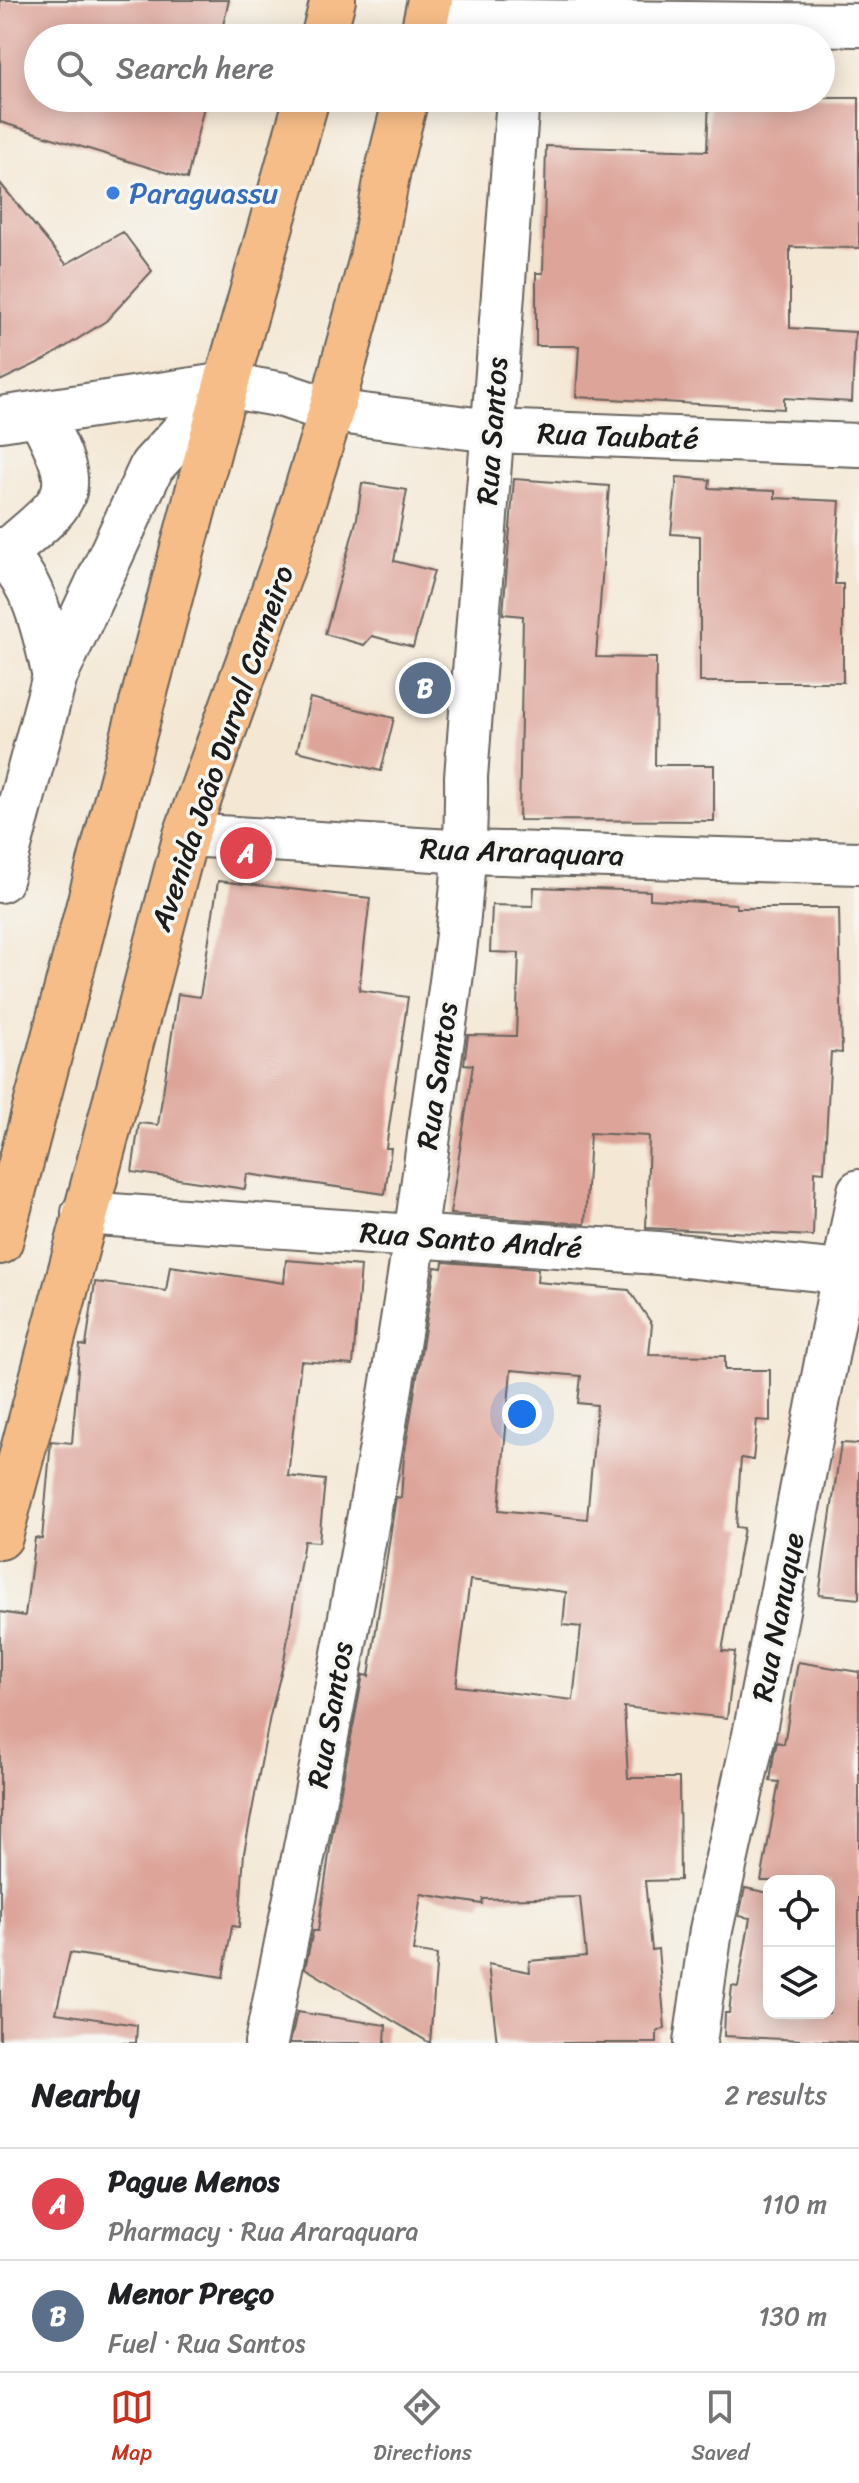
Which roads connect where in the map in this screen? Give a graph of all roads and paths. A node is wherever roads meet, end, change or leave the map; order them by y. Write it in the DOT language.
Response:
graph roads {
  1 [pos="333,0"];
  2 [pos="426,19"];
  3 [pos="523,21"];
  4 [pos="327,24"];
  5 [pos="775,24"];
  6 [pos="835,25"];
  7 [pos="859,25"];
  8 [pos="303,112"];
  9 [pos="402,112"];
  10 [pos="517,112"];
  11 [pos="226,385"];
  12 [pos="331,411"];
  13 [pos="20,417"];
  14 [pos="492,431"];
  15 [pos="859,445"];
  16 [pos="2,552"];
  17 [pos="55,676"];
  18 [pos="186,835"];
  19 [pos="468,852"];
  20 [pos="859,863"];
  21 [pos="0,880"];
  22 [pos="859,1191"];
  23 [pos="83,1213"];
  24 [pos="416,1235"];
  25 [pos="0,1242"];
  26 [pos="852,1273"];
  27 [pos="0,1537"];
  28 [pos="266,2043"];
  29 [pos="695,2043"];
  1 -- 4 [label="main road"];
  2 -- 3 [label="street"];
  3 -- 5 [label="street"];
  6 -- 7 [label="street"];
  8 -- 11 [label="main road"];
  9 -- 12 [label="main road, Avenida João Durval Carneiro"];
  10 -- 14 [label="street, Rua Santos"];
  11 -- 12 [label="street"];
  11 -- 13 [label="street"];
  11 -- 17 [label="street"];
  11 -- 25 [label="main road"];
  12 -- 14 [label="street, Rua Taubaté"];
  12 -- 18 [label="main road, Avenida João Durval Carneiro"];
  13 -- 16 [label="street"];
  14 -- 15 [label="street, Rua Taubaté"];
  14 -- 19 [label="street, Rua Santos"];
  16 -- 17 [label="street"];
  17 -- 21 [label="street"];
  18 -- 19 [label="street, Rua Araraquara"];
  18 -- 23 [label="main road, Avenida João Durval Carneiro"];
  19 -- 20 [label="street, Rua Araraquara"];
  19 -- 24 [label="street, Rua Santos"];
  22 -- 26 [label="street, Rua Nanuque"];
  23 -- 24 [label="street, Rua Santo André"];
  23 -- 27 [label="main road, Avenida João Durval Carneiro"];
  24 -- 26 [label="street, Rua Santo André"];
  24 -- 28 [label="street, Rua Santos"];
  26 -- 29 [label="street, Rua Nanuque"];
}
